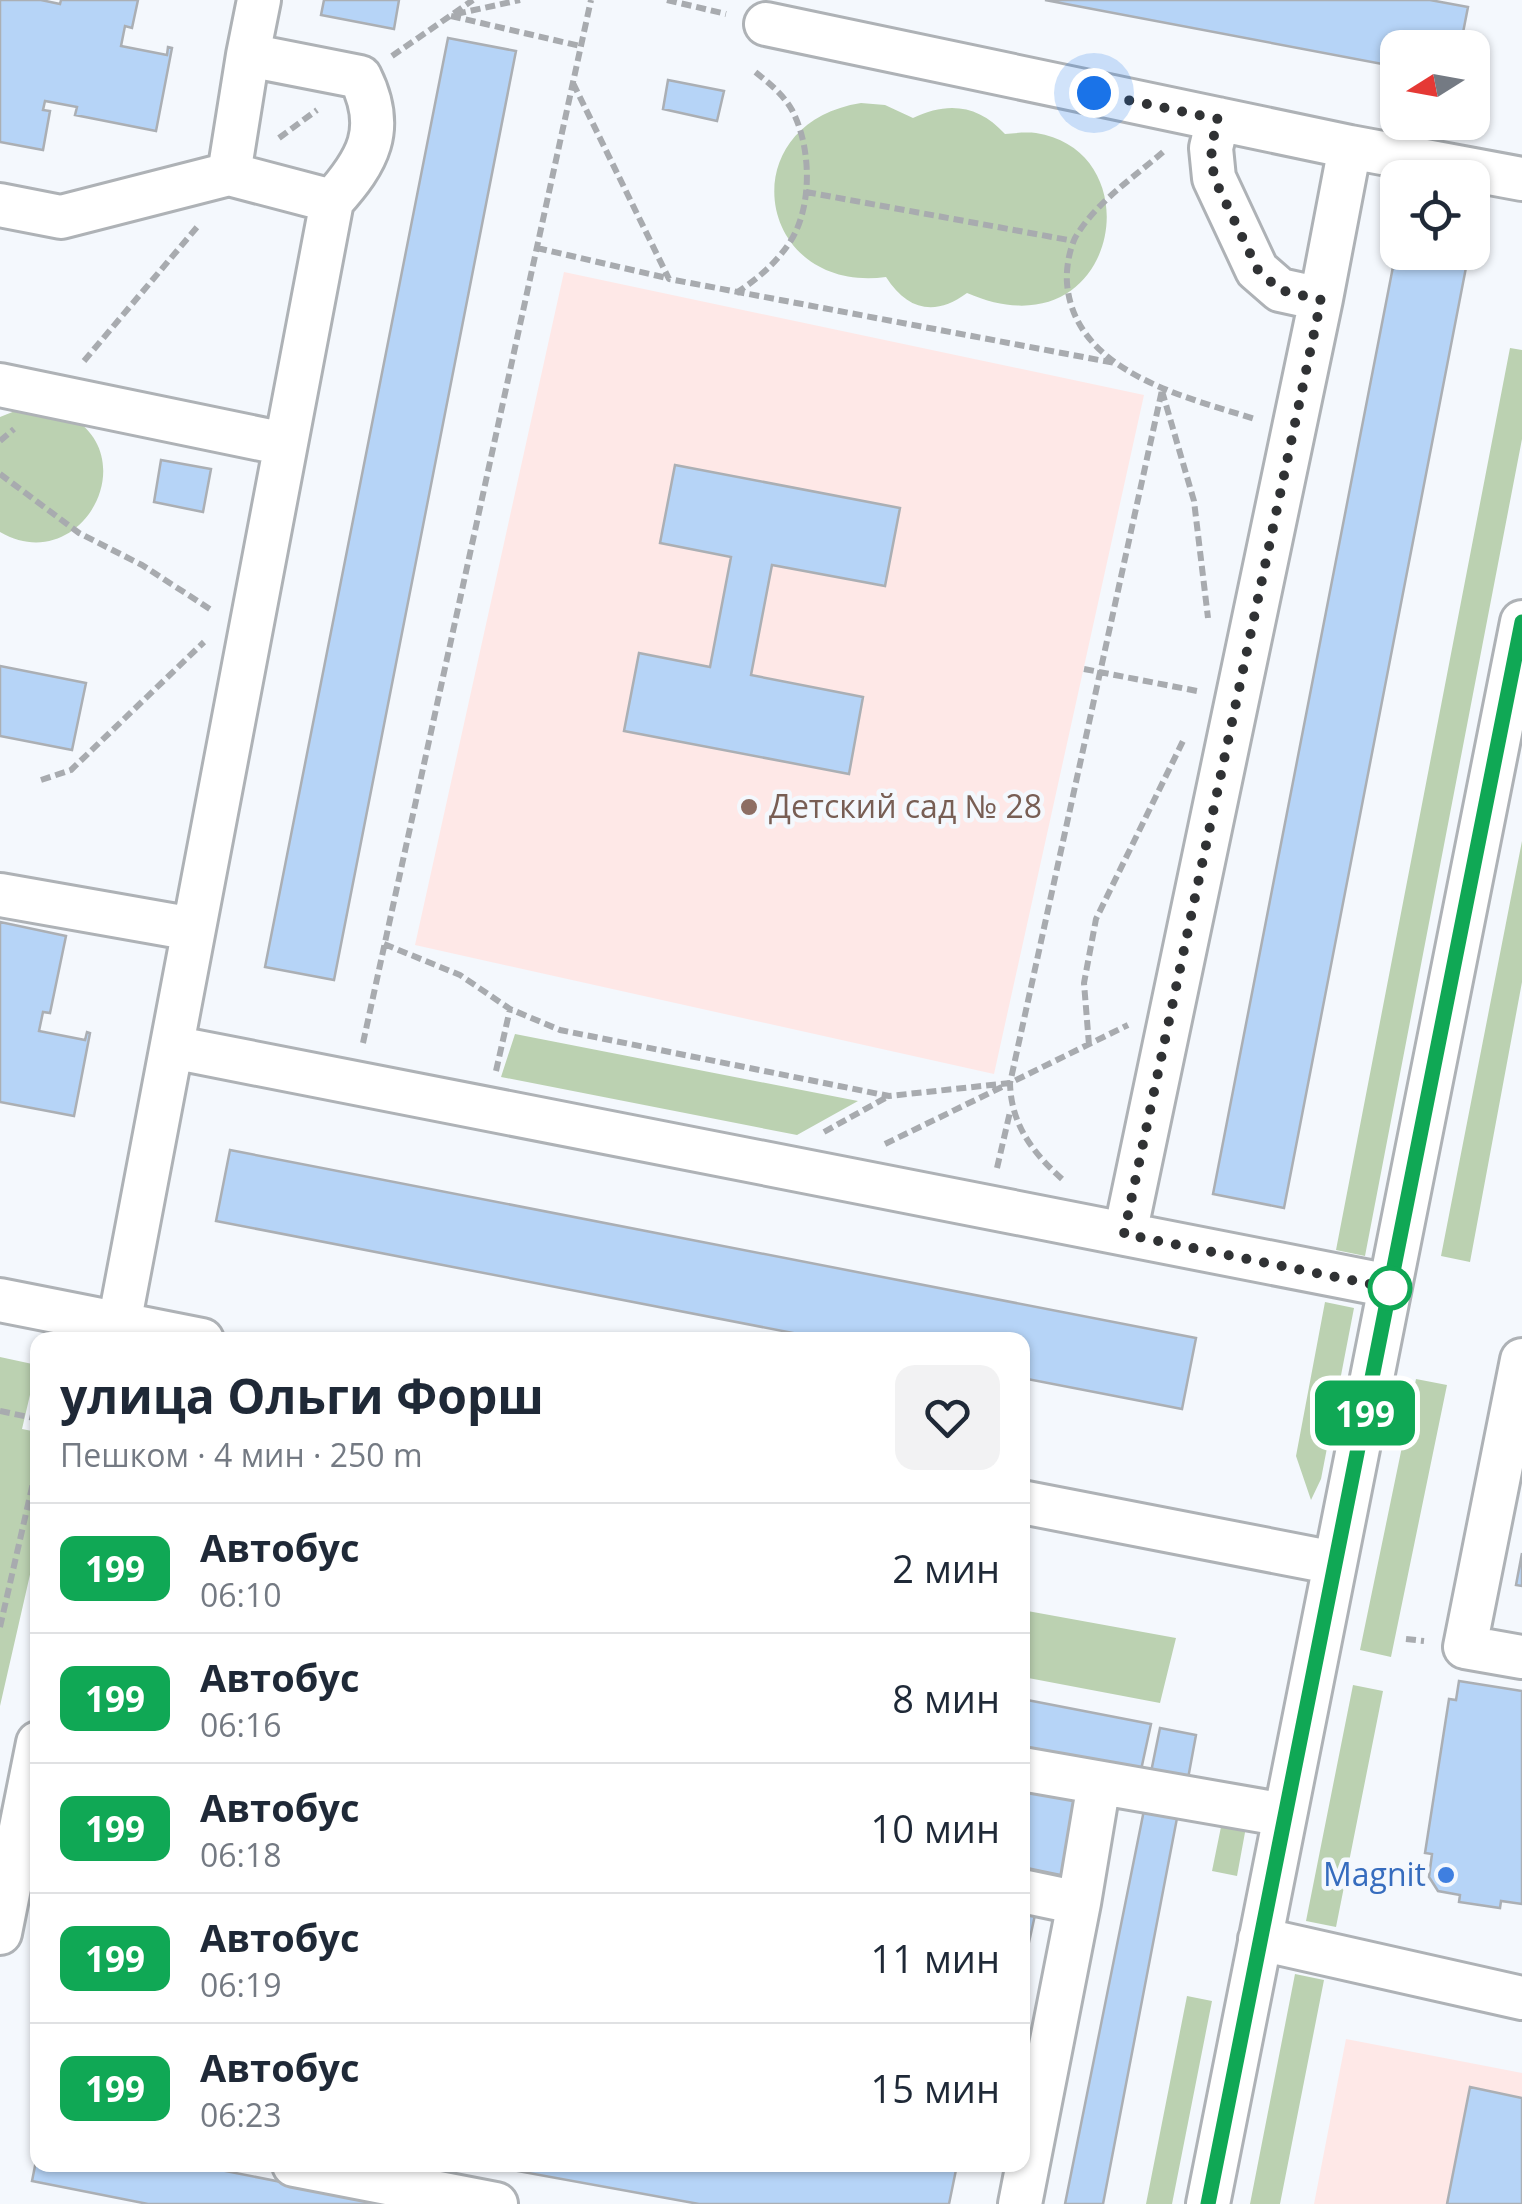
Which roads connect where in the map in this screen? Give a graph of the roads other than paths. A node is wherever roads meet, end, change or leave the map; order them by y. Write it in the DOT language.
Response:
graph roads {
  1 [pos="258,0"];
  2 [pos="766,24"];
  3 [pos="248,55"];
  4 [pos="1211,118"];
  5 [pos="1350,147"];
  6 [pos="230,174"];
  7 [pos="1522,179"];
  8 [pos="332,201"];
  9 [pos="0,204"];
  10 [pos="1321,300"];
  11 [pos="0,385"];
  12 [pos="286,444"];
  13 [pos="1522,624"];
  14 [pos="0,895"];
  15 [pos="193,929"];
  16 [pos="172,1047"];
  17 [pos="1124,1234"];
  18 [pos="1390,1286"];
  19 [pos="0,1300"];
  20 [pos="118,1332"];
  21 [pos="1522,1360"];
  22 [pos="1030,1504"];
  23 [pos="1335,1564"];
  24 [pos="1522,1657"];
  25 [pos="1030,1770"];
  26 [pos="1099,1783"];
  27 [pos="30,1784"];
  28 [pos="1285,1815"];
  29 [pos="1030,1893"];
  30 [pos="1080,1903"];
  31 [pos="1,1927"];
  32 [pos="1260,1939"];
  33 [pos="1522,1998"];
  34 [pos="1039,2021"];
  35 [pos="1030,2111"];
  36 [pos="356,2172"];
  37 [pos="1024,2172"];
  38 [pos="484,2194"];
  39 [pos="1020,2204"];
  40 [pos="1208,2204"];
  1 -- 3 [label="street"];
  2 -- 4 [label="street"];
  3 -- 6 [label="street"];
  3 -- 8 [label="street"];
  4 -- 5 [label="street"];
  4 -- 10 [label="street"];
  5 -- 7 [label="street"];
  5 -- 10 [label="street"];
  6 -- 8 [label="street"];
  6 -- 9 [label="street"];
  8 -- 12 [label="street"];
  10 -- 17 [label="street"];
  11 -- 12 [label="street"];
  12 -- 15 [label="street"];
  13 -- 18 [label="street"];
  14 -- 15 [label="street"];
  15 -- 16 [label="street"];
  16 -- 17 [label="street"];
  16 -- 20 [label="street"];
  17 -- 18 [label="street"];
  18 -- 23 [label="street"];
  19 -- 20 [label="street"];
  21 -- 24 [label="street"];
  22 -- 23 [label="street"];
  23 -- 28 [label="street"];
  25 -- 26 [label="street"];
  26 -- 28 [label="street"];
  26 -- 30 [label="street"];
  27 -- 31 [label="street"];
  28 -- 32 [label="street"];
  29 -- 30 [label="street"];
  30 -- 34 [label="street"];
  32 -- 33 [label="street"];
  32 -- 40 [label="street"];
  34 -- 35 [label="street"];
  36 -- 38 [label="street"];
  37 -- 39 [label="street"];
}
